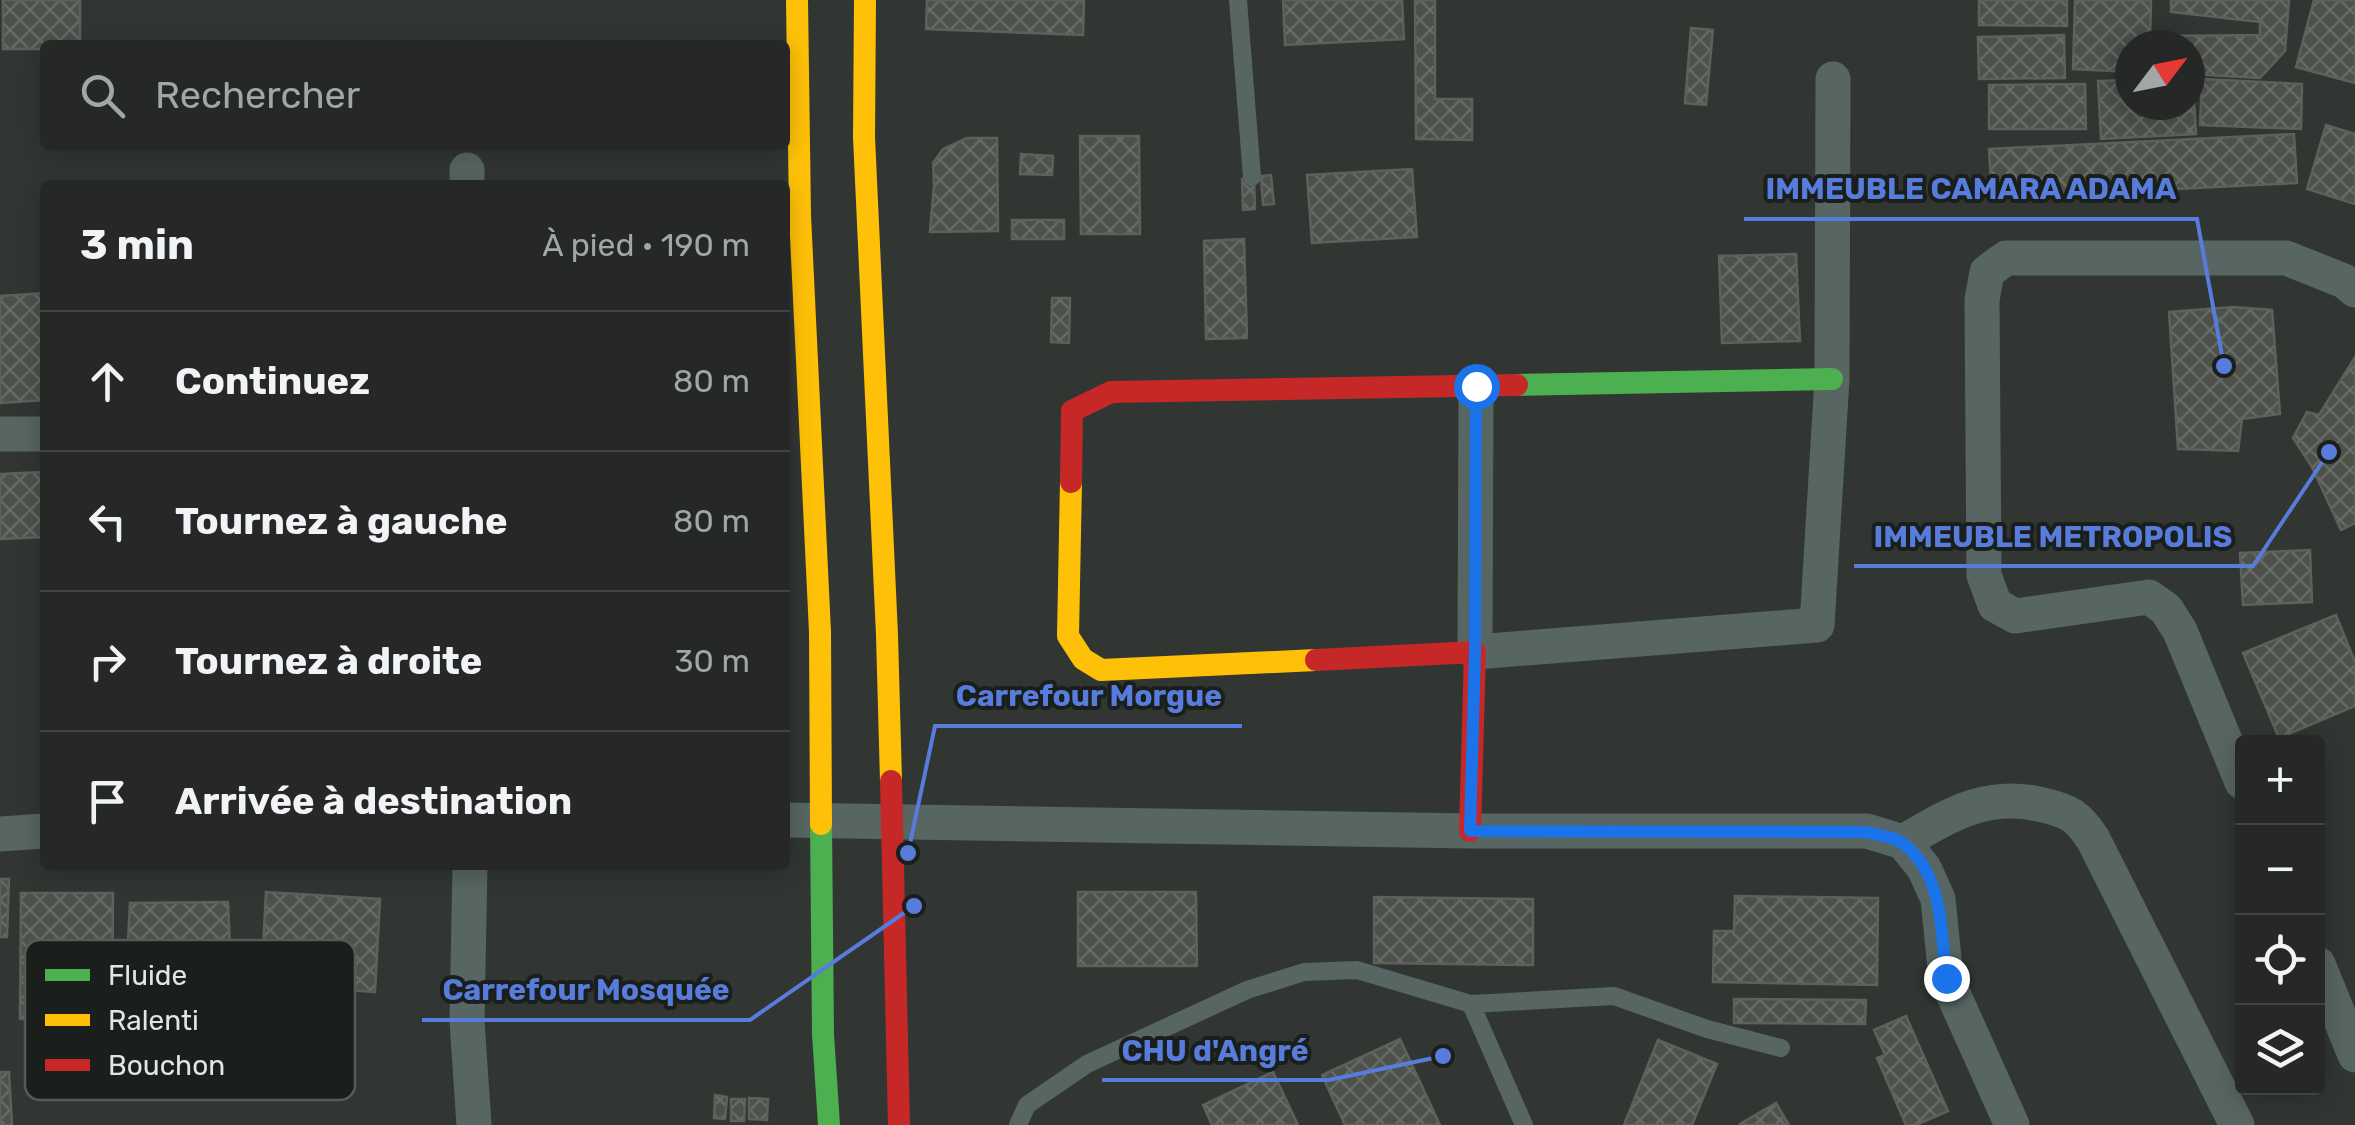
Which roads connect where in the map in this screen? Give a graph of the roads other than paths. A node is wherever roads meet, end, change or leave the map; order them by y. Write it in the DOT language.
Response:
graph roads {
  1 [pos="797,0"];
  2 [pos="865,0"];
  3 [pos="1238,0"];
  4 [pos="1833,79"];
  5 [pos="1252,177"];
  6 [pos="2355,290"];
  7 [pos="1832,379"];
  8 [pos="1476,386"];
  9 [pos="0,434"];
  10 [pos="40,434"];
  11 [pos="1475,652"];
  12 [pos="2235,765"];
  13 [pos="790,820"];
  14 [pos="822,820"];
  15 [pos="890,821"];
  16 [pos="40,831"];
  17 [pos="1470,831"];
  18 [pos="0,834"];
  19 [pos="1902,842"];
  20 [pos="470,870"];
  21 [pos="2325,981"];
  22 [pos="1472,1004"];
  23 [pos="1781,1048"];
  24 [pos="2355,1055"];
  25 [pos="474,1125"];
  26 [pos="829,1125"];
  27 [pos="899,1125"];
  28 [pos="1018,1125"];
  29 [pos="1524,1125"];
  30 [pos="2012,1125"];
  31 [pos="2237,1125"];
  1 -- 14 [label="main road"];
  2 -- 15 [label="main road"];
  3 -- 5 [label="lane"];
  4 -- 7 [label="street"];
  6 -- 12 [label="street"];
  7 -- 8 [label="main road"];
  7 -- 11 [label="street"];
  8 -- 11 [label="street"];
  8 -- 11 [label="main road"];
  9 -- 10 [label="street"];
  11 -- 17 [label="main road"];
  13 -- 14 [label="street"];
  14 -- 15 [label="street"];
  14 -- 26 [label="main road"];
  15 -- 17 [label="street"];
  15 -- 27 [label="main road"];
  16 -- 18 [label="street"];
  17 -- 19 [label="street"];
  19 -- 30 [label="street"];
  19 -- 31 [label="street"];
  20 -- 25 [label="street"];
  21 -- 24 [label="street"];
  22 -- 23 [label="lane"];
  22 -- 28 [label="lane"];
  22 -- 29 [label="lane"];
}
